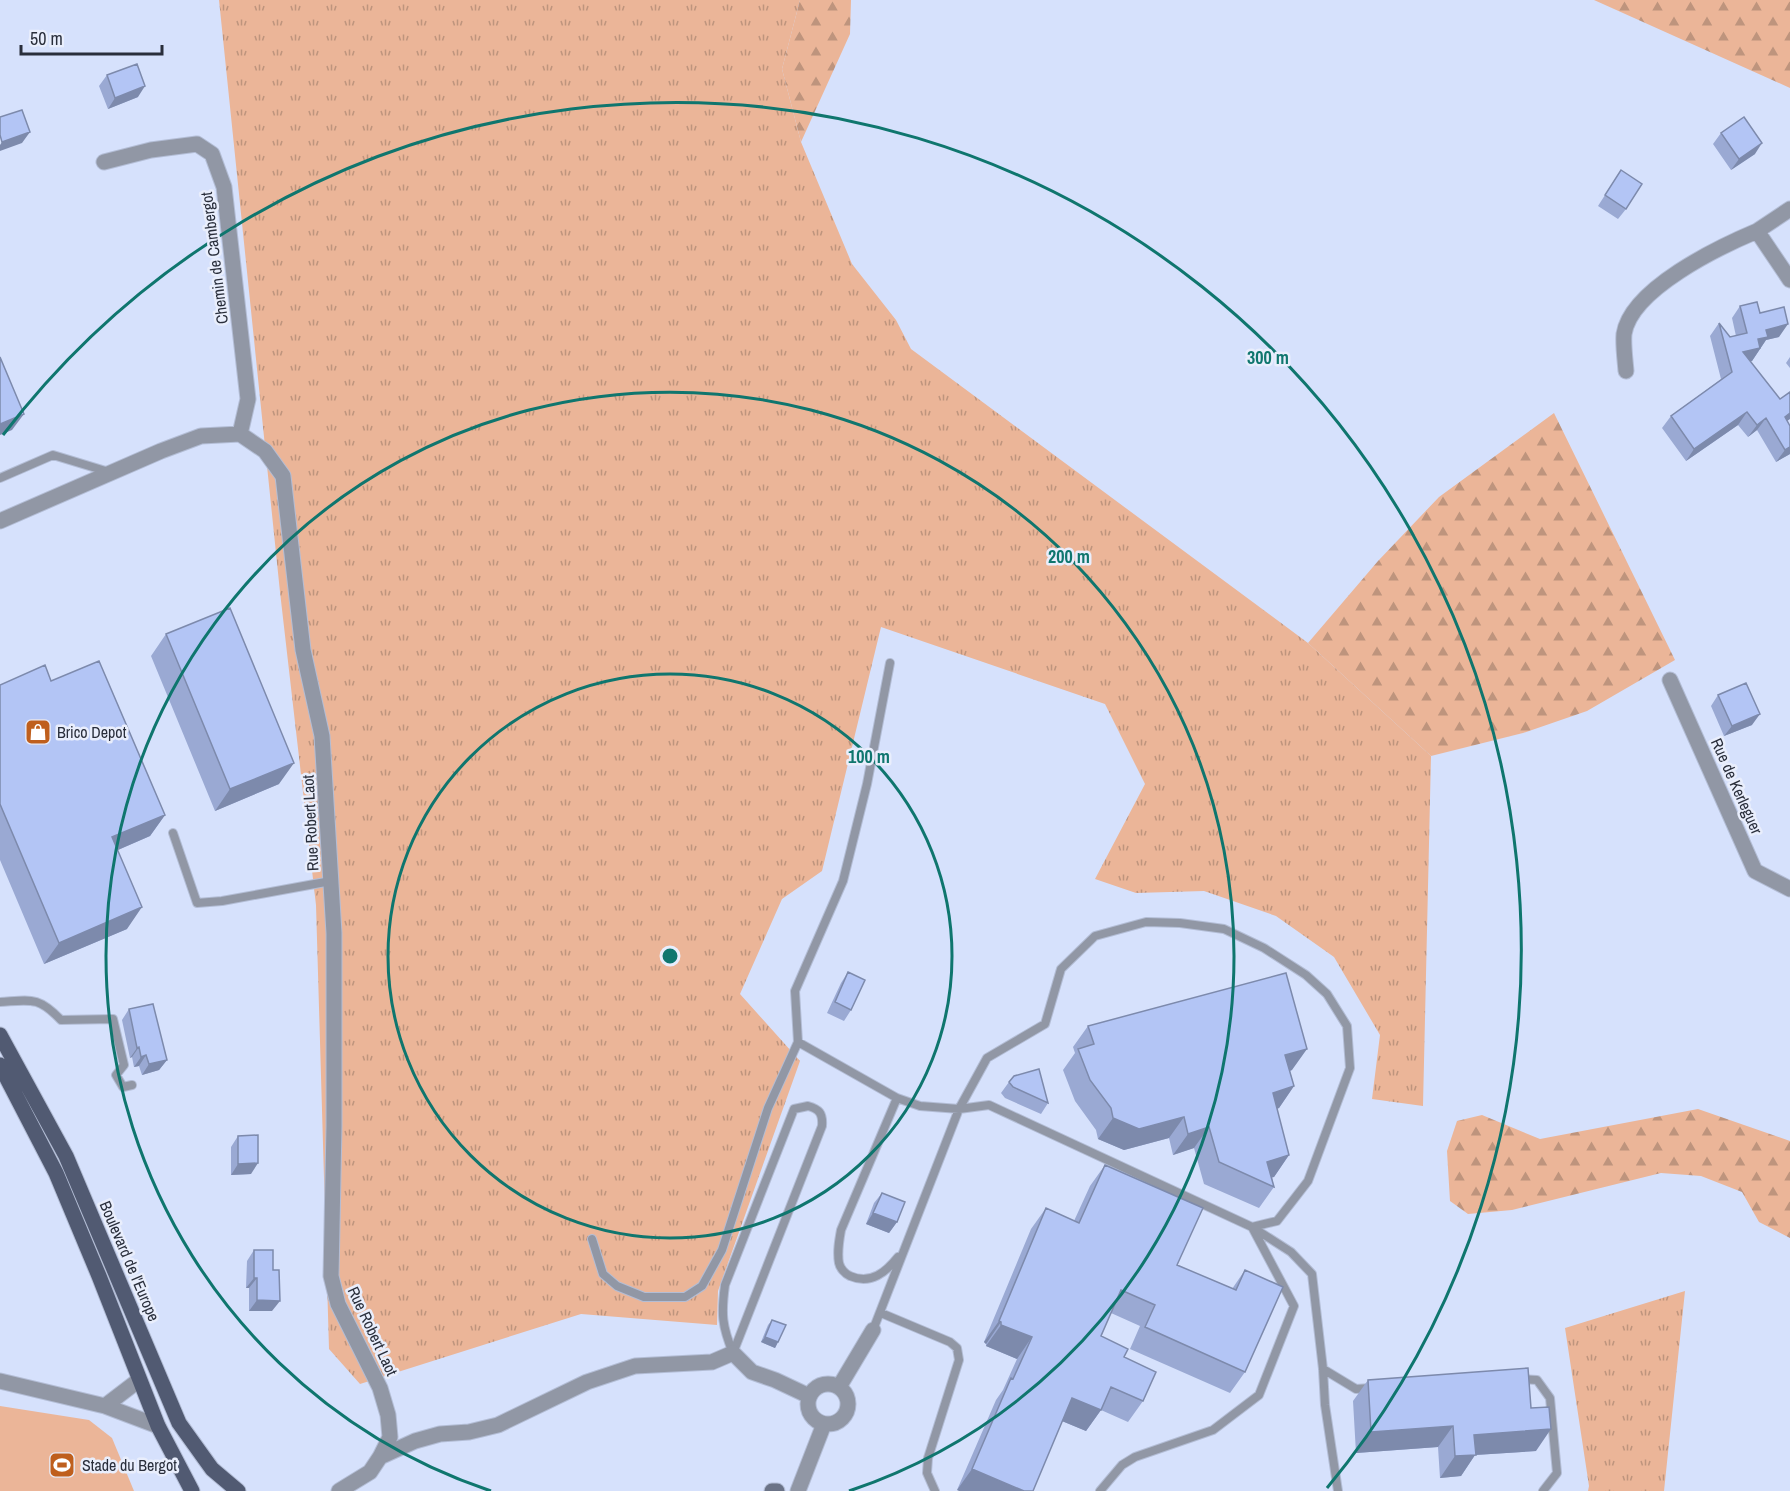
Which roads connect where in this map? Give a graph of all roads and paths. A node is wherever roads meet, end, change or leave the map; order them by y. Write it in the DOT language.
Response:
graph roads {
  1 [pos="104,162"];
  2 [pos="1790,209"];
  3 [pos="1757,231"];
  4 [pos="1790,280"];
  5 [pos="1626,371"];
  6 [pos="240,434"];
  7 [pos="112,473"];
  8 [pos="0,478"];
  9 [pos="0,521"];
  10 [pos="890,663"];
  11 [pos="1670,681"];
  12 [pos="173,833"];
  13 [pos="331,881"];
  14 [pos="1790,889"];
  15 [pos="0,1002"];
  16 [pos="0,1035"];
  17 [pos="798,1042"];
  18 [pos="0,1065"];
  19 [pos="132,1085"];
  20 [pos="897,1098"];
  21 [pos="959,1109"];
  22 [pos="1252,1227"];
  23 [pos="591,1239"];
  24 [pos="904,1250"];
  25 [pos="881,1313"];
  26 [pos="873,1330"];
  27 [pos="733,1353"];
  28 [pos="1323,1369"];
  29 [pos="1513,1379"];
  30 [pos="0,1380"];
  31 [pos="139,1380"];
  32 [pos="839,1387"];
  33 [pos="1378,1388"];
  34 [pos="809,1396"];
  35 [pos="105,1406"];
  36 [pos="824,1424"];
  37 [pos="158,1426"];
  38 [pos="380,1457"];
  39 [pos="370,1472"];
  40 [pos="192,1491"];
  41 [pos="238,1491"];
  42 [pos="339,1491"];
  43 [pos="368,1491"];
  44 [pos="772,1491"];
  45 [pos="777,1491"];
  46 [pos="798,1491"];
  47 [pos="935,1491"];
  48 [pos="1100,1491"];
  49 [pos="1338,1491"];
  50 [pos="1543,1491"];
  1 -- 6 [label="street, Chemin de Cambergot"];
  2 -- 3 [label="street"];
  3 -- 4 [label="street"];
  3 -- 5 [label="street"];
  6 -- 7 [label="street"];
  6 -- 13 [label="street, Rue Robert Laot"];
  7 -- 8 [label="lane"];
  7 -- 9 [label="street"];
  10 -- 17 [label="lane"];
  11 -- 14 [label="street, Rue de Kerleguer"];
  12 -- 13 [label="lane"];
  13 -- 38 [label="street, Rue Robert Laot"];
  15 -- 19 [label="lane"];
  16 -- 41 [label="main road, Boulevard de l'Europe"];
  17 -- 20 [label="lane"];
  17 -- 23 [label="lane"];
  18 -- 31 [label="main road, Boulevard de l'Europe"];
  20 -- 21 [label="lane"];
  20 -- 24 [label="lane"];
  21 -- 22 [label="lane"];
  21 -- 22 [label="lane"];
  21 -- 24 [label="lane"];
  22 -- 28 [label="lane"];
  22 -- 48 [label="lane"];
  24 -- 25 [label="lane"];
  25 -- 26 [label="lane"];
  25 -- 47 [label="lane"];
  26 -- 32 [label="street"];
  27 -- 27 [label="lane"];
  27 -- 34 [label="street"];
  27 -- 38 [label="street"];
  28 -- 33 [label="lane"];
  28 -- 49 [label="lane"];
  29 -- 50 [label="lane"];
  30 -- 35 [label="street"];
  31 -- 35 [label="street"];
  31 -- 37 [label="main road, Boulevard de l'Europe"];
  32 -- 34 [label="street"];
  32 -- 36 [label="street"];
  34 -- 36 [label="street"];
  35 -- 37 [label="street"];
  36 -- 46 [label="street"];
  37 -- 40 [label="main road, Boulevard de l'Europe"];
  38 -- 39 [label="street, Rue Robert Laot"];
  39 -- 42 [label="street"];
  39 -- 43 [label="street"];
  44 -- 45 [label="main road"];
}
